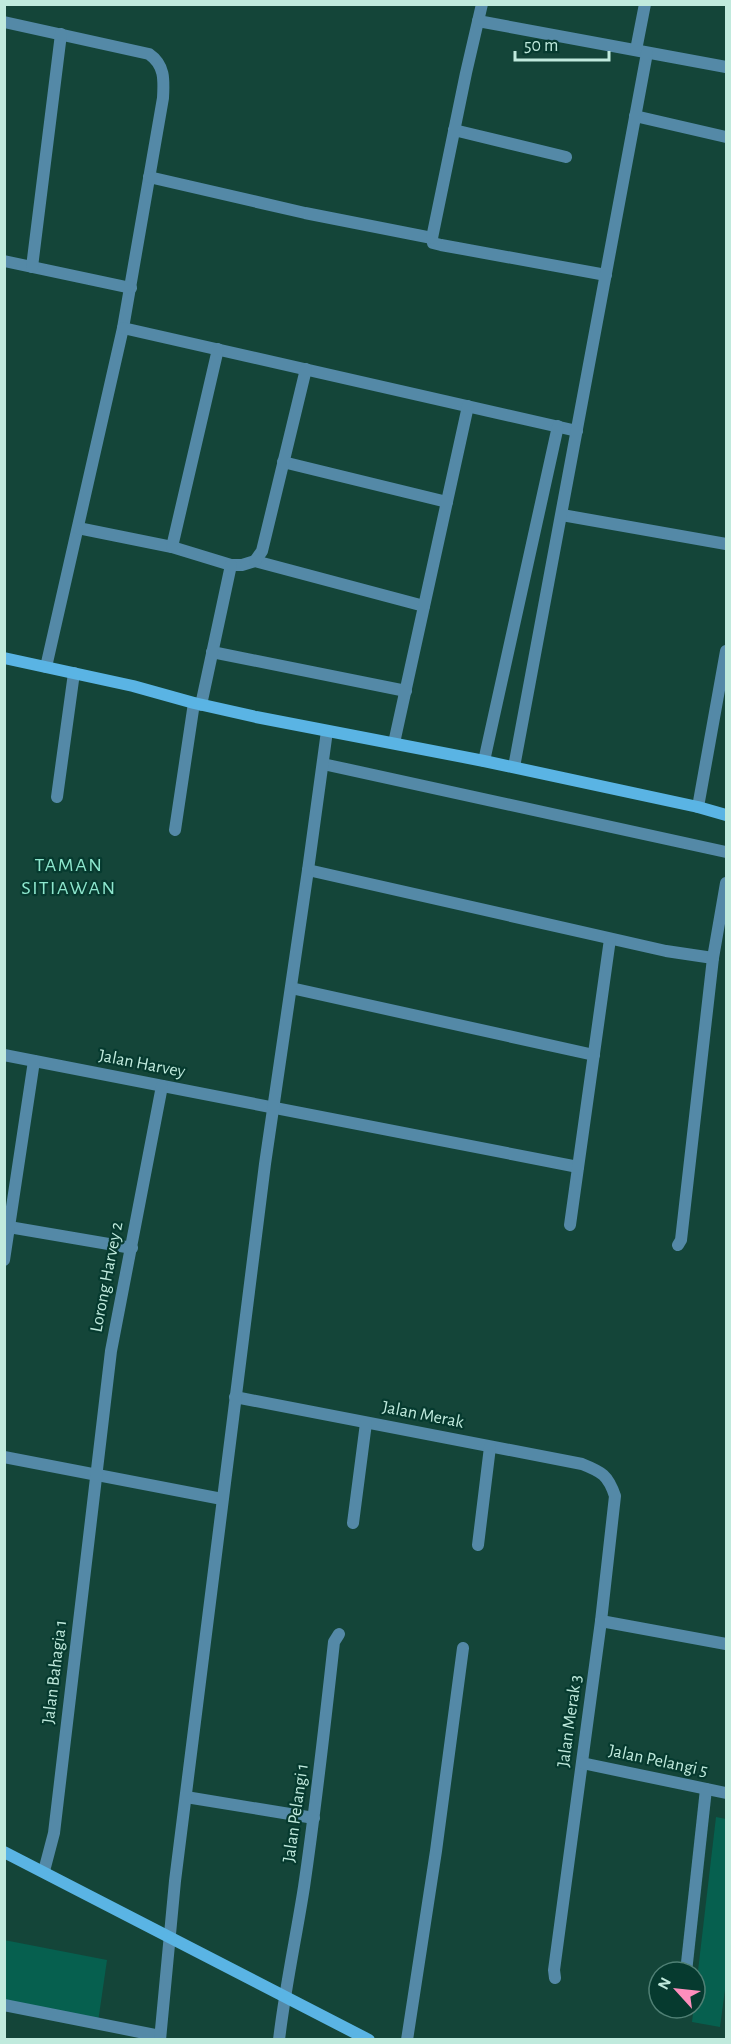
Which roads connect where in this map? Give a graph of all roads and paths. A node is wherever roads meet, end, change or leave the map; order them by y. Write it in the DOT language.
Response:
graph roads {
  1 [pos="482,4"];
  2 [pos="645,4"];
  3 [pos="478,21"];
  4 [pos="4,22"];
  5 [pos="61,34"];
  6 [pos="642,51"];
  7 [pos="726,67"];
  8 [pos="635,116"];
  9 [pos="454,130"];
  10 [pos="726,137"];
  11 [pos="566,156"];
  12 [pos="149,177"];
  13 [pos="432,238"];
  14 [pos="4,261"];
  15 [pos="32,267"];
  16 [pos="606,275"];
  17 [pos="131,288"];
  18 [pos="123,328"];
  19 [pos="218,349"];
  20 [pos="306,369"];
  21 [pos="468,406"];
  22 [pos="558,426"];
  23 [pos="577,431"];
  24 [pos="283,462"];
  25 [pos="447,502"];
  26 [pos="562,515"];
  27 [pos="78,528"];
  28 [pos="726,544"];
  29 [pos="172,547"];
  30 [pos="255,561"];
  31 [pos="231,566"];
  32 [pos="424,606"];
  33 [pos="726,651"];
  34 [pos="212,652"];
  35 [pos="4,658"];
  36 [pos="46,667"];
  37 [pos="74,673"];
  38 [pos="406,691"];
  39 [pos="197,704"];
  40 [pos="327,730"];
  41 [pos="394,743"];
  42 [pos="484,761"];
  43 [pos="323,764"];
  44 [pos="514,768"];
  45 [pos="57,797"];
  46 [pos="698,807"];
  47 [pos="726,815"];
  48 [pos="175,830"];
  49 [pos="726,852"];
  50 [pos="308,870"];
  51 [pos="726,883"];
  52 [pos="610,939"];
  53 [pos="713,958"];
  54 [pos="291,988"];
  55 [pos="4,1055"];
  56 [pos="594,1055"];
  57 [pos="34,1061"];
  58 [pos="162,1086"];
  59 [pos="272,1108"];
  60 [pos="578,1167"];
  61 [pos="570,1224"];
  62 [pos="9,1227"];
  63 [pos="678,1245"];
  64 [pos="132,1248"];
  65 [pos="4,1260"];
  66 [pos="235,1397"];
  67 [pos="366,1423"];
  68 [pos="490,1447"];
  69 [pos="4,1457"];
  70 [pos="602,1472"];
  71 [pos="97,1475"];
  72 [pos="222,1499"];
  73 [pos="354,1523"];
  74 [pos="478,1545"];
  75 [pos="601,1621"];
  76 [pos="339,1634"];
  77 [pos="726,1644"];
  78 [pos="463,1648"];
  79 [pos="582,1764"];
  80 [pos="706,1789"];
  81 [pos="726,1793"];
  82 [pos="186,1797"];
  83 [pos="314,1818"];
  84 [pos="4,1852"];
  85 [pos="44,1871"];
  86 [pos="171,1938"];
  87 [pos="687,1960"];
  88 [pos="555,1978"];
  89 [pos="284,1997"];
  90 [pos="4,2005"];
  91 [pos="160,2038"];
  92 [pos="279,2040"];
  93 [pos="369,2040"];
  94 [pos="407,2040"];
  1 -- 3 [label="street"];
  2 -- 6 [label="street"];
  3 -- 6 [label="street"];
  3 -- 9 [label="street"];
  4 -- 5 [label="street"];
  5 -- 12 [label="street"];
  5 -- 15 [label="street"];
  6 -- 7 [label="street"];
  6 -- 8 [label="street"];
  8 -- 10 [label="street"];
  8 -- 16 [label="street"];
  9 -- 11 [label="street"];
  9 -- 13 [label="street"];
  12 -- 13 [label="street"];
  12 -- 17 [label="street"];
  13 -- 16 [label="street"];
  14 -- 15 [label="street"];
  15 -- 17 [label="street"];
  16 -- 23 [label="street"];
  17 -- 18 [label="street"];
  18 -- 19 [label="street"];
  18 -- 27 [label="street"];
  19 -- 20 [label="street"];
  19 -- 29 [label="street"];
  20 -- 21 [label="street"];
  20 -- 24 [label="street"];
  21 -- 22 [label="street"];
  21 -- 25 [label="street"];
  22 -- 23 [label="street"];
  22 -- 42 [label="street"];
  23 -- 26 [label="street"];
  24 -- 25 [label="street"];
  24 -- 30 [label="street"];
  25 -- 32 [label="street"];
  26 -- 28 [label="street"];
  26 -- 44 [label="street"];
  27 -- 29 [label="street"];
  27 -- 36 [label="street"];
  29 -- 31 [label="street"];
  30 -- 31 [label="street"];
  30 -- 32 [label="street"];
  31 -- 34 [label="street"];
  32 -- 38 [label="street"];
  33 -- 46 [label="street"];
  34 -- 38 [label="street"];
  34 -- 39 [label="street"];
  35 -- 36 [label="street"];
  36 -- 37 [label="street"];
  37 -- 39 [label="street"];
  37 -- 45 [label="street"];
  38 -- 41 [label="street"];
  39 -- 40 [label="street"];
  39 -- 48 [label="street"];
  40 -- 41 [label="street"];
  40 -- 43 [label="street"];
  41 -- 42 [label="street"];
  42 -- 44 [label="street"];
  43 -- 49 [label="street"];
  43 -- 50 [label="street"];
  44 -- 46 [label="street"];
  46 -- 47 [label="street"];
  50 -- 52 [label="street"];
  50 -- 54 [label="street"];
  51 -- 53 [label="street"];
  52 -- 53 [label="street"];
  52 -- 56 [label="street"];
  53 -- 63 [label="street"];
  54 -- 56 [label="street"];
  54 -- 59 [label="street"];
  55 -- 57 [label="street, Jalan Harvey"];
  56 -- 60 [label="street"];
  57 -- 58 [label="street, Jalan Harvey"];
  57 -- 62 [label="street"];
  58 -- 59 [label="street, Jalan Harvey"];
  58 -- 64 [label="street, Lorong Harvey 2"];
  59 -- 60 [label="street, Jalan Harvey"];
  59 -- 66 [label="street"];
  60 -- 61 [label="street"];
  62 -- 64 [label="street"];
  62 -- 65 [label="street"];
  64 -- 71 [label="street, Lorong Harvey 2"];
  66 -- 67 [label="street, Jalan Merak"];
  66 -- 72 [label="street"];
  67 -- 68 [label="street, Jalan Merak"];
  67 -- 73 [label="street"];
  68 -- 70 [label="street, Jalan Merak"];
  68 -- 74 [label="street"];
  69 -- 71 [label="street"];
  70 -- 75 [label="street, Jalan Merak 3"];
  71 -- 72 [label="street"];
  71 -- 85 [label="street, Jalan Bahagia 1"];
  72 -- 82 [label="street"];
  75 -- 77 [label="street"];
  75 -- 79 [label="street, Jalan Merak 3"];
  76 -- 83 [label="street, Jalan Pelangi 1"];
  78 -- 94 [label="street"];
  79 -- 80 [label="street, Jalan Pelangi 5"];
  79 -- 88 [label="street, Jalan Merak 3"];
  80 -- 81 [label="street, Jalan Pelangi 5"];
  80 -- 87 [label="street"];
  82 -- 83 [label="street"];
  82 -- 86 [label="street"];
  83 -- 89 [label="street, Jalan Pelangi 1"];
  84 -- 85 [label="street"];
  85 -- 86 [label="street"];
  86 -- 89 [label="street"];
  86 -- 91 [label="street"];
  89 -- 92 [label="street, Jalan Pelangi 1"];
  89 -- 93 [label="street"];
  90 -- 91 [label="street"];
}
